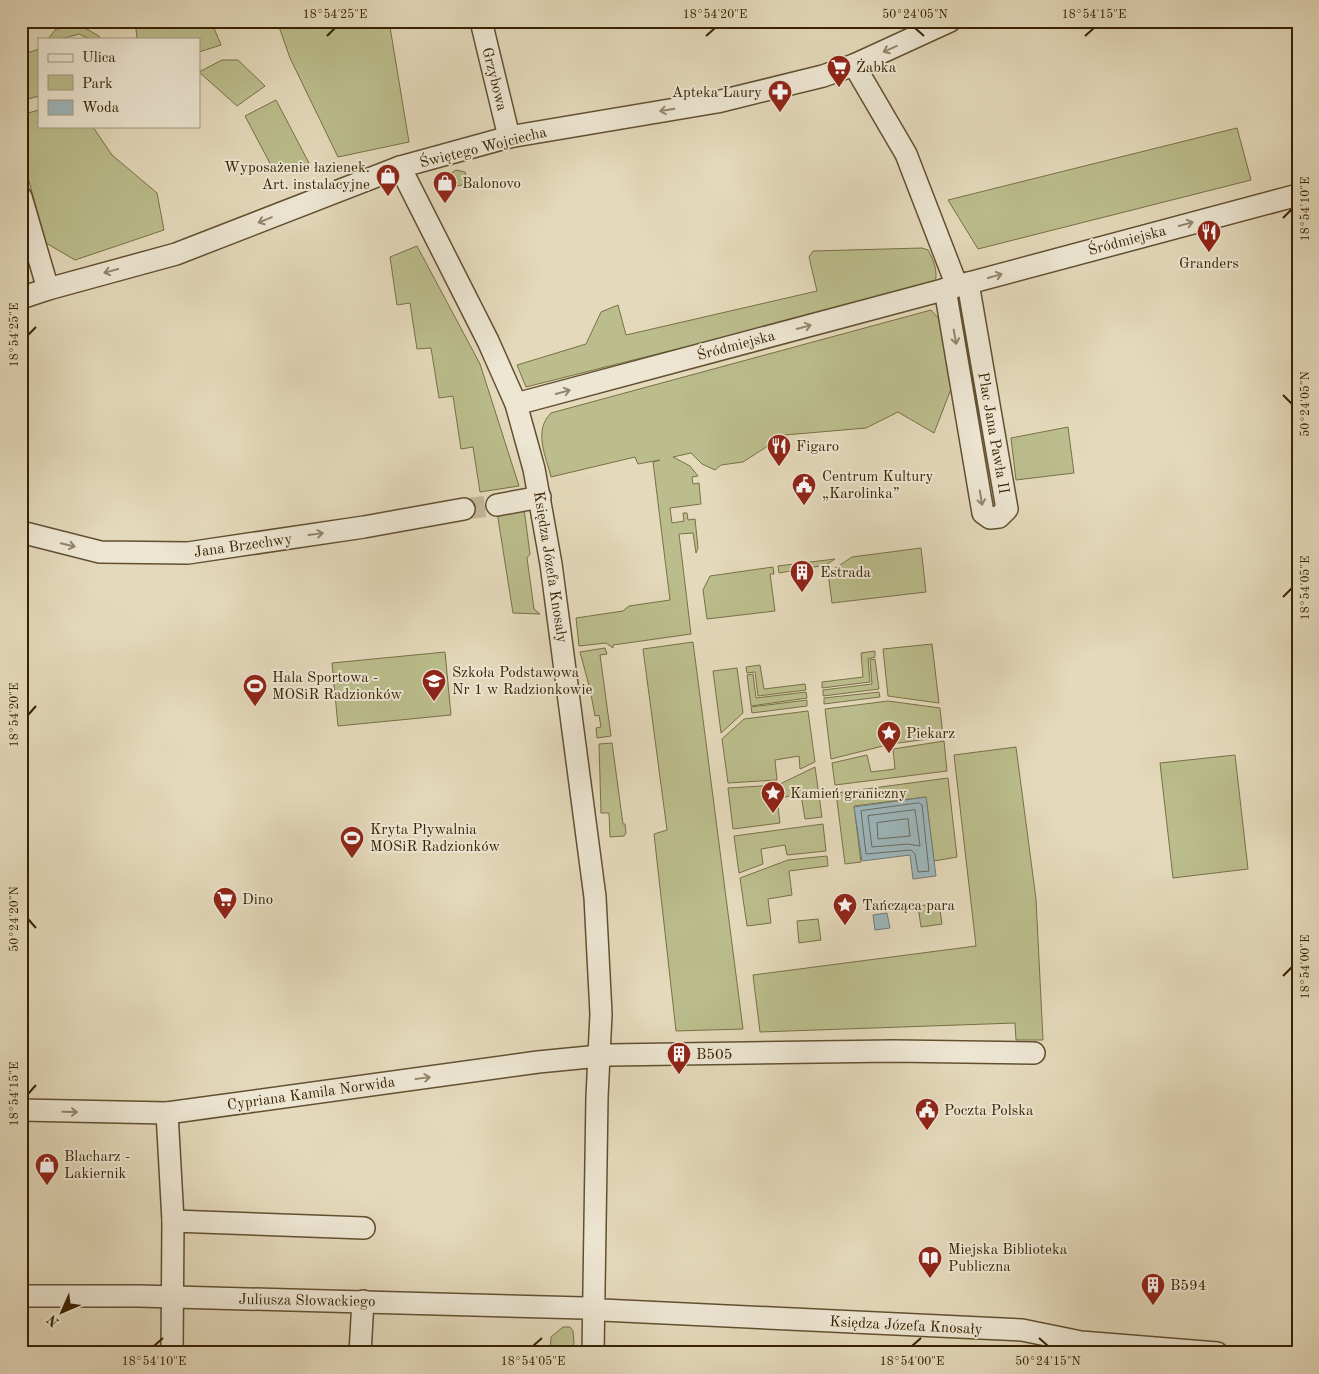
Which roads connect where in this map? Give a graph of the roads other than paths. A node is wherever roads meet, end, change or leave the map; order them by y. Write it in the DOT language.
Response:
graph roads {
  1 [pos="481,21"];
  2 [pos="950,21"];
  3 [pos="914,29"];
  4 [pos="854,65"];
  5 [pos="509,137"];
  6 [pos="400,167"];
  7 [pos="1298,195"];
  8 [pos="21,197"];
  9 [pos="957,286"];
  10 [pos="48,289"];
  11 [pos="21,298"];
  12 [pos="516,404"];
  13 [pos="540,497"];
  14 [pos="497,505"];
  15 [pos="464,509"];
  16 [pos="21,532"];
  17 [pos="1034,1053"];
  18 [pos="599,1056"];
  19 [pos="21,1110"];
  20 [pos="167,1113"];
  21 [pos="173,1221"];
  22 [pos="364,1228"];
  23 [pos="21,1296"];
  24 [pos="172,1297"];
  25 [pos="363,1301"];
  26 [pos="593,1310"];
  27 [pos="172,1353"];
  28 [pos="360,1353"];
  29 [pos="593,1353"];
  30 [pos="1217,1353"];
  1 -- 5 [label="street, Grzybowa"];
  2 -- 3 [label="street, Świętego Wojciecha"];
  3 -- 4 [label="street, Świętego Wojciecha, one-way"];
  4 -- 5 [label="street, Świętego Wojciecha, one-way"];
  4 -- 9 [label="street"];
  5 -- 6 [label="street, Świętego Wojciecha"];
  6 -- 10 [label="street, Świętego Wojciecha, one-way"];
  6 -- 12 [label="street, Księdza Józefa Knosały"];
  9 -- 7 [label="street, Śródmiejska, one-way"];
  8 -- 10 [label="street"];
  9 -- 9 [label="street, Plac Jana Pawła II, one-way"];
  12 -- 9 [label="street, Śródmiejska, one-way"];
  10 -- 11 [label="street, Świętego Wojciecha"];
  12 -- 13 [label="street, Księdza Józefa Knosały"];
  13 -- 14 [label="street"];
  13 -- 18 [label="street, Księdza Józefa Knosały"];
  16 -- 15 [label="street, Jana Brzechwy, one-way"];
  17 -- 18 [label="street"];
  20 -- 18 [label="street, Cypriana Kamila Norwida, one-way"];
  18 -- 26 [label="street, Księdza Józefa Knosały"];
  19 -- 20 [label="street, Cypriana Kamila Norwida, one-way"];
  20 -- 21 [label="street"];
  21 -- 22 [label="street"];
  21 -- 24 [label="street"];
  23 -- 24 [label="street, Juliusza Słowackiego"];
  24 -- 25 [label="street, Juliusza Słowackiego"];
  24 -- 27 [label="street"];
  25 -- 26 [label="street, Juliusza Słowackiego"];
  25 -- 28 [label="street"];
  26 -- 29 [label="street, Księdza Józefa Knosały"];
  26 -- 30 [label="street, Księdza Józefa Knosały"];
}
